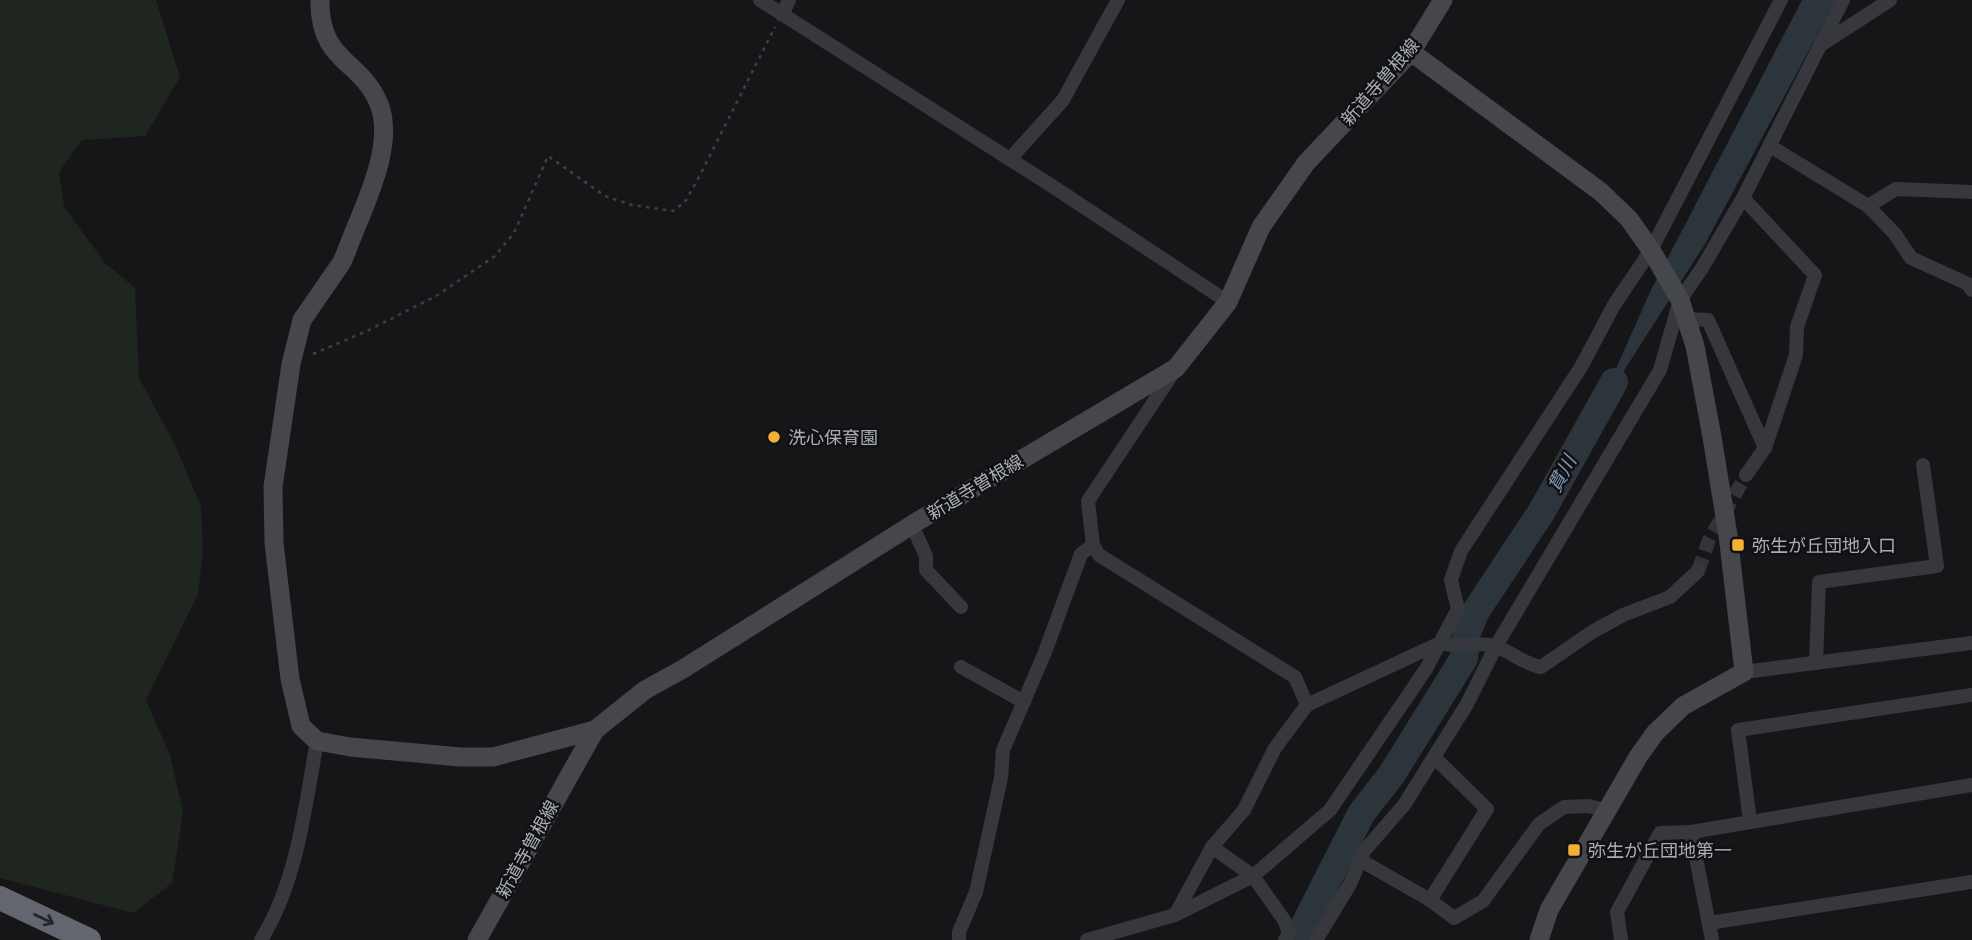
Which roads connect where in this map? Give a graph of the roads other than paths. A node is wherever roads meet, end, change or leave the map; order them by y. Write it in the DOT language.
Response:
graph roads {
  1 [pos="320,0"];
  2 [pos="760,0"];
  3 [pos="789,0"];
  4 [pos="1118,0"];
  5 [pos="1443,0"];
  6 [pos="1781,0"];
  7 [pos="1843,0"];
  8 [pos="1890,0"];
  9 [pos="782,15"];
  10 [pos="1821,44"];
  11 [pos="1411,52"];
  12 [pos="1770,146"];
  13 [pos="1010,159"];
  14 [pos="1972,192"];
  15 [pos="1743,198"];
  16 [pos="1868,206"];
  17 [pos="1651,250"];
  18 [pos="1972,290"];
  19 [pos="1228,302"];
  20 [pos="1683,310"];
  21 [pos="1176,368"];
  22 [pos="1765,448"];
  23 [pos="1923,465"];
  24 [pos="1746,475"];
  25 [pos="912,525"];
  26 [pos="1093,545"];
  27 [pos="1698,571"];
  28 [pos="961,607"];
  29 [pos="1972,643"];
  30 [pos="1445,644"];
  31 [pos="1492,646"];
  32 [pos="1816,663"];
  33 [pos="961,667"];
  34 [pos="1744,672"];
  35 [pos="1972,695"];
  36 [pos="1024,702"];
  37 [pos="1307,705"];
  38 [pos="594,730"];
  39 [pos="317,741"];
  40 [pos="1434,757"];
  41 [pos="1972,785"];
  42 [pos="1607,811"];
  43 [pos="1749,821"];
  44 [pos="1691,832"];
  45 [pos="1212,847"];
  46 [pos="1360,860"];
  47 [pos="1254,878"];
  48 [pos="1972,882"];
  49 [pos="0,898"];
  50 [pos="1430,900"];
  51 [pos="1175,915"];
  52 [pos="1709,923"];
  53 [pos="89,940"];
  54 [pos="261,940"];
  55 [pos="477,940"];
  56 [pos="959,940"];
  57 [pos="1087,940"];
  58 [pos="1285,940"];
  59 [pos="1316,940"];
  60 [pos="1539,940"];
  61 [pos="1621,940"];
  62 [pos="1712,940"];
  1 -- 39 [label="street"];
  2 -- 9 [label="street"];
  3 -- 9 [label="street"];
  4 -- 13 [label="street"];
  5 -- 11 [label="street, 新道寺曽根線"];
  6 -- 17 [label="street"];
  7 -- 10 [label="street"];
  8 -- 10 [label="street"];
  9 -- 13 [label="street"];
  10 -- 12 [label="street"];
  11 -- 17 [label="street"];
  11 -- 19 [label="street, 新道寺曽根線"];
  12 -- 15 [label="street"];
  12 -- 16 [label="street"];
  13 -- 19 [label="street"];
  14 -- 16 [label="street"];
  15 -- 20 [label="street"];
  15 -- 22 [label="street"];
  16 -- 18 [label="street"];
  17 -- 20 [label="street"];
  17 -- 30 [label="street"];
  19 -- 21 [label="street, 新道寺曽根線"];
  20 -- 22 [label="street"];
  20 -- 31 [label="street"];
  20 -- 34 [label="street"];
  21 -- 25 [label="street, 新道寺曽根線"];
  21 -- 26 [label="street"];
  22 -- 24 [label="street"];
  23 -- 32 [label="street"];
  25 -- 28 [label="street"];
  25 -- 38 [label="street, 新道寺曽根線"];
  26 -- 36 [label="street"];
  26 -- 37 [label="street"];
  27 -- 31 [label="street"];
  29 -- 32 [label="street"];
  30 -- 31 [label="street"];
  30 -- 37 [label="street"];
  30 -- 47 [label="street"];
  31 -- 40 [label="street"];
  32 -- 34 [label="street"];
  33 -- 36 [label="street"];
  34 -- 42 [label="street"];
  35 -- 43 [label="street"];
  36 -- 56 [label="street"];
  37 -- 45 [label="street"];
  38 -- 39 [label="street"];
  38 -- 55 [label="street, 新道寺曽根線"];
  39 -- 54 [label="street"];
  40 -- 46 [label="street"];
  40 -- 50 [label="street"];
  41 -- 43 [label="street"];
  42 -- 50 [label="street"];
  42 -- 60 [label="street"];
  43 -- 44 [label="street"];
  44 -- 52 [label="street"];
  44 -- 61 [label="street"];
  45 -- 47 [label="street"];
  45 -- 51 [label="street"];
  46 -- 50 [label="street"];
  46 -- 59 [label="street"];
  47 -- 51 [label="street"];
  47 -- 58 [label="street"];
  48 -- 52 [label="street"];
  49 -- 53 [label="highway, one-way"];
  51 -- 57 [label="street"];
  52 -- 62 [label="street"];
}
